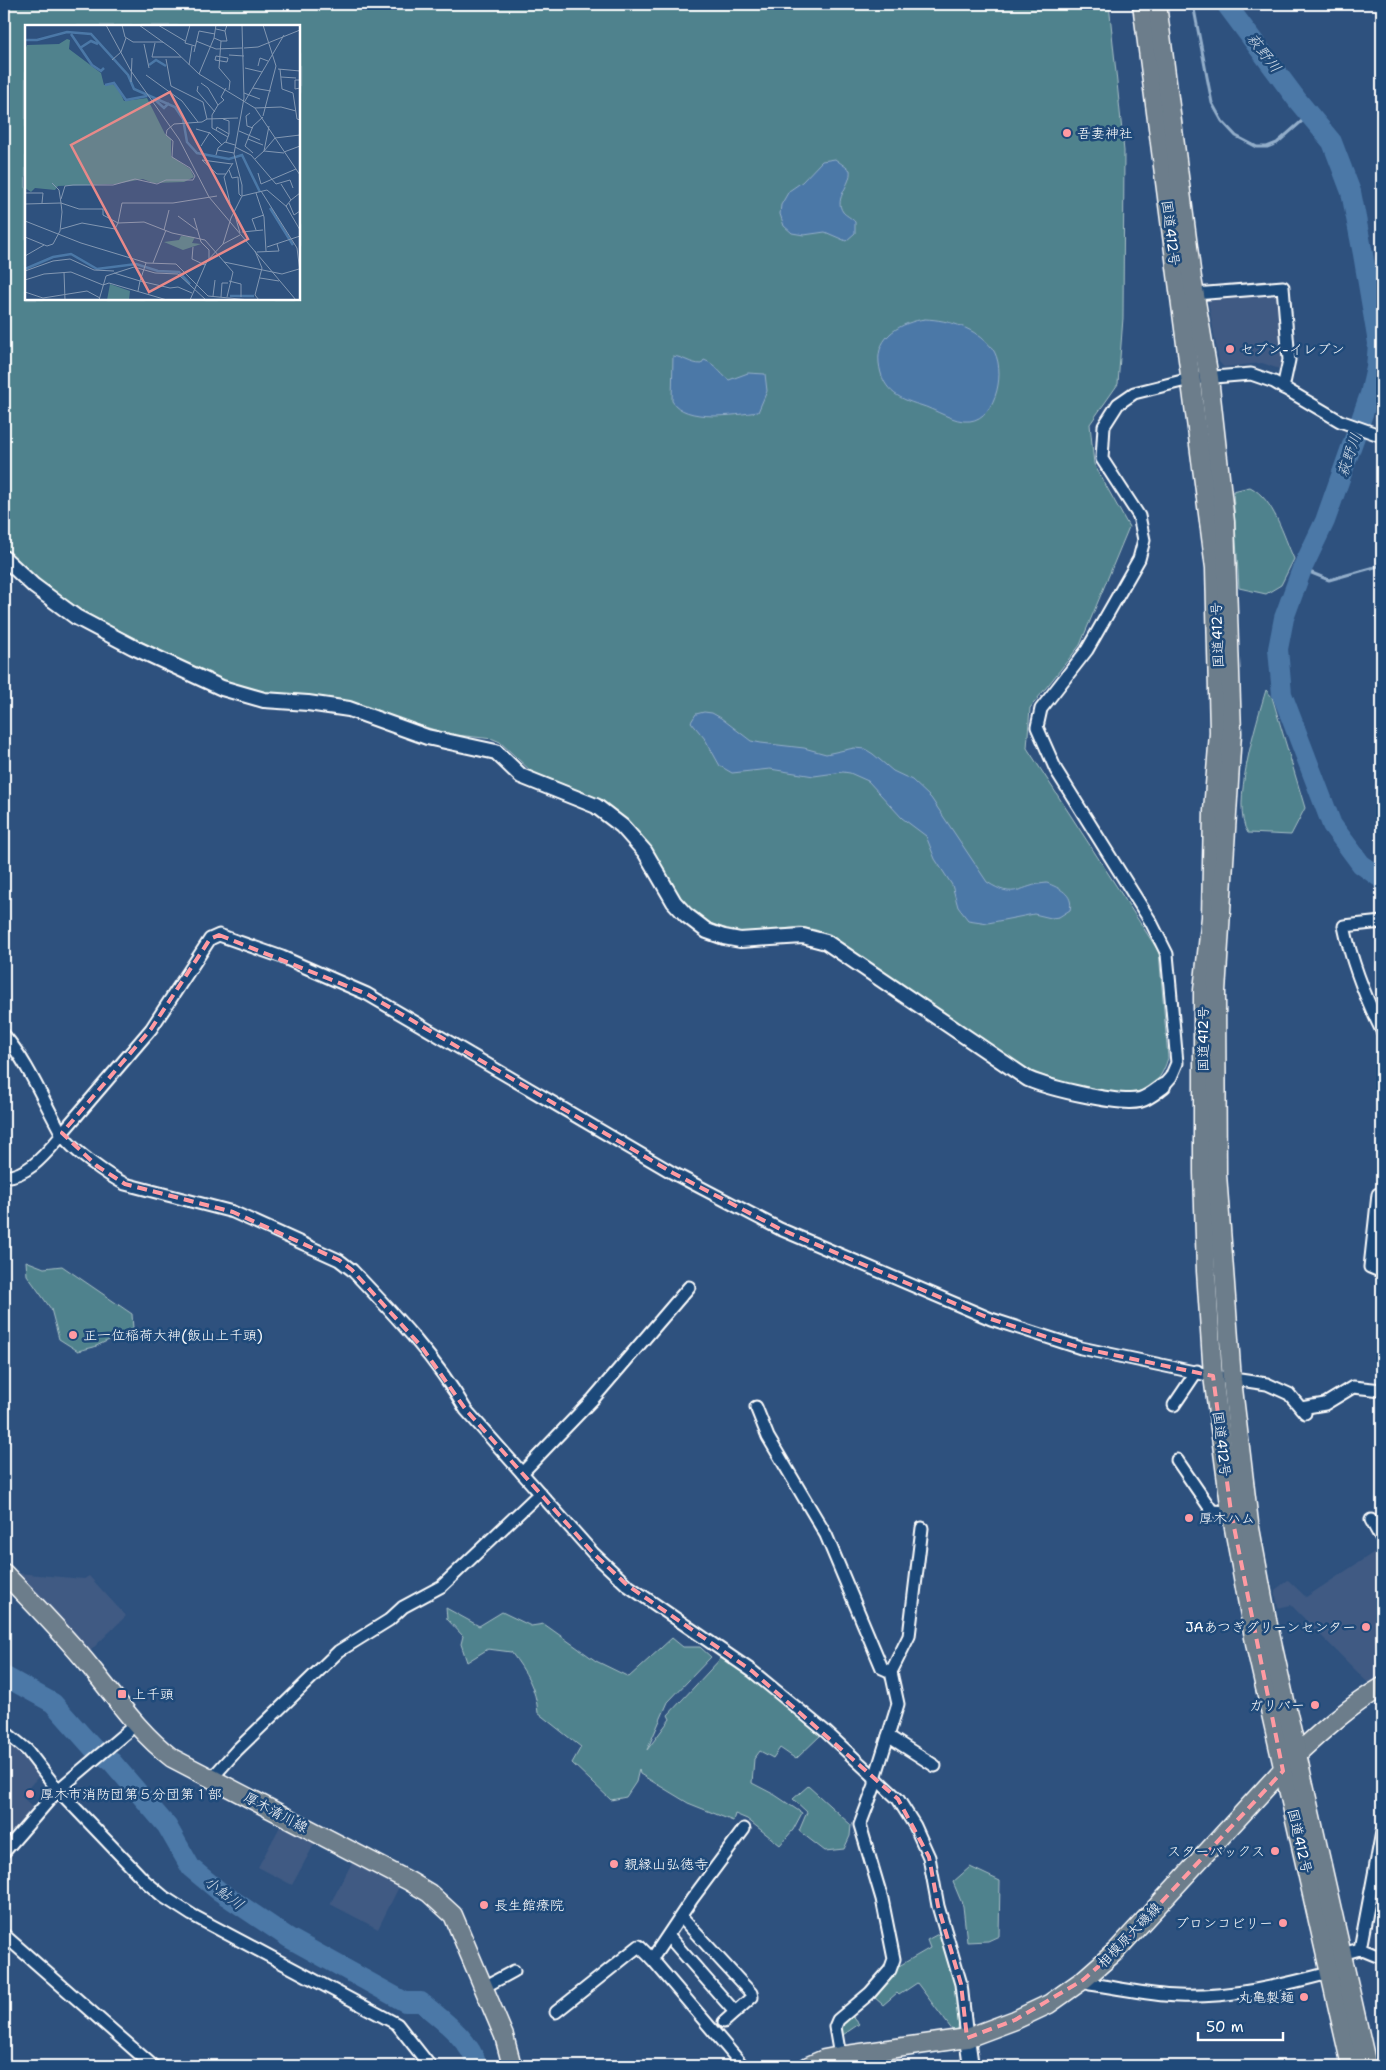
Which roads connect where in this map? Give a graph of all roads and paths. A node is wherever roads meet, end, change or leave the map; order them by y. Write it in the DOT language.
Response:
graph roads {
  1 [pos="1142,4"];
  2 [pos="1157,4"];
  3 [pos="1195,294"];
  4 [pos="1209,378"];
  5 [pos="1190,379"];
  6 [pos="1283,388"];
  7 [pos="1377,434"];
  8 [pos="4,558"];
  9 [pos="1382,922"];
  10 [pos="1382,1031"];
  11 [pos="4,1035"];
  12 [pos="1163,1086"];
  13 [pos="62,1134"];
  14 [pos="4,1177"];
  15 [pos="1378,1194"];
  16 [pos="1382,1272"];
  17 [pos="689,1287"];
  18 [pos="1205,1374"];
  19 [pos="1232,1380"];
  20 [pos="1382,1390"];
  21 [pos="1174,1405"];
  22 [pos="756,1407"];
  23 [pos="1177,1460"];
  24 [pos="522,1473"];
  25 [pos="540,1493"];
  26 [pos="1231,1512"];
  27 [pos="1371,1520"];
  28 [pos="922,1528"];
  29 [pos="1382,1540"];
  30 [pos="5,1575"];
  31 [pos="891,1672"];
  32 [pos="1382,1687"];
  33 [pos="130,1729"];
  34 [pos="4,1731"];
  35 [pos="888,1736"];
  36 [pos="1297,1754"];
  37 [pos="935,1766"];
  38 [pos="1283,1771"];
  39 [pos="212,1778"];
  40 [pos="875,1778"];
  41 [pos="60,1788"];
  42 [pos="744,1829"];
  43 [pos="1382,1832"];
  44 [pos="4,1852"];
  45 [pos="681,1917"];
  46 [pos="4,1935"];
  47 [pos="669,1937"];
  48 [pos="1360,1949"];
  49 [pos="1342,1954"];
  50 [pos="1382,1958"];
  51 [pos="652,1959"];
  52 [pos="514,1971"];
  53 [pos="1329,1973"];
  54 [pos="1083,1980"];
  55 [pos="484,1987"];
  56 [pos="556,2012"];
  57 [pos="735,2012"];
  58 [pos="724,2022"];
  59 [pos="967,2038"];
  60 [pos="840,2056"];
  61 [pos="152,2066"];
  62 [pos="430,2066"];
  63 [pos="512,2066"];
  64 [pos="743,2066"];
  65 [pos="808,2066"];
  66 [pos="972,2066"];
  67 [pos="1351,2066"];
  68 [pos="1367,2066"];
  1 -- 5 [label="main road, 国道412号"];
  2 -- 3 [label="main road, 国道412号"];
  3 -- 4 [label="main road, 国道412号"];
  3 -- 6 [label="street"];
  4 -- 5 [label="street"];
  4 -- 6 [label="street"];
  4 -- 19 [label="main road, 国道412号"];
  5 -- 12 [label="street"];
  5 -- 18 [label="main road, 国道412号"];
  6 -- 7 [label="street"];
  8 -- 12 [label="street"];
  9 -- 10 [label="street"];
  11 -- 13 [label="street"];
  13 -- 14 [label="street"];
  13 -- 18 [label="street"];
  13 -- 24 [label="street"];
  15 -- 16 [label="street"];
  17 -- 24 [label="street"];
  18 -- 19 [label="street"];
  18 -- 21 [label="street"];
  18 -- 26 [label="main road, 国道412号"];
  19 -- 20 [label="street"];
  19 -- 36 [label="main road, 国道412号"];
  22 -- 31 [label="street"];
  23 -- 26 [label="street"];
  24 -- 25 [label="street"];
  25 -- 39 [label="street"];
  25 -- 40 [label="street"];
  26 -- 38 [label="main road, 国道412号"];
  27 -- 29 [label="street"];
  28 -- 31 [label="street"];
  30 -- 33 [label="main road, 厚木清川線"];
  31 -- 35 [label="street"];
  32 -- 36 [label="main road, 相模原大磯線"];
  33 -- 39 [label="main road, 厚木清川線"];
  33 -- 41 [label="street"];
  34 -- 41 [label="street"];
  35 -- 37 [label="street"];
  35 -- 40 [label="street"];
  36 -- 38 [label="main road, 相模原大磯線"];
  36 -- 49 [label="main road, 国道412号"];
  38 -- 53 [label="main road, 国道412号"];
  38 -- 54 [label="main road, 相模原大磯線"];
  39 -- 55 [label="main road, 厚木清川線"];
  40 -- 59 [label="street"];
  40 -- 60 [label="street"];
  41 -- 44 [label="street"];
  41 -- 62 [label="street"];
  42 -- 45 [label="street"];
  43 -- 48 [label="street"];
  45 -- 47 [label="street"];
  45 -- 57 [label="street"];
  46 -- 61 [label="street"];
  47 -- 51 [label="street"];
  47 -- 57 [label="street"];
  48 -- 49 [label="street"];
  48 -- 50 [label="street"];
  49 -- 68 [label="main road, 国道412号"];
  51 -- 56 [label="street"];
  51 -- 64 [label="street"];
  52 -- 55 [label="street"];
  53 -- 54 [label="street"];
  53 -- 67 [label="main road, 国道412号"];
  54 -- 59 [label="main road, 相模原大磯線"];
  55 -- 63 [label="main road, 厚木清川線"];
  57 -- 58 [label="street"];
  59 -- 60 [label="main road, 相模原大磯線"];
  59 -- 66 [label="street"];
  60 -- 65 [label="main road, 相模原大磯線"];
}
